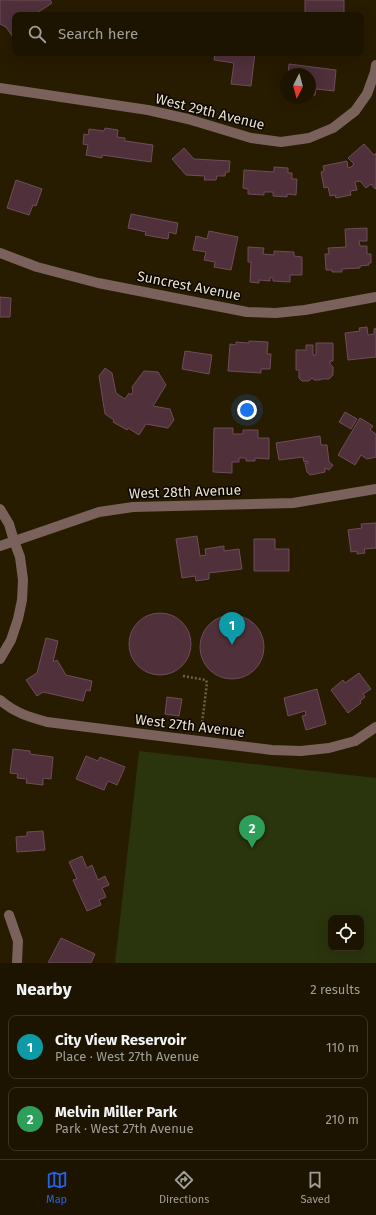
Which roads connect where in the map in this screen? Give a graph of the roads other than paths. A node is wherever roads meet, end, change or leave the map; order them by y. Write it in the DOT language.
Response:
graph roads {
  1 [pos="376,64"];
  2 [pos="0,88"];
  3 [pos="0,253"];
  4 [pos="376,297"];
  5 [pos="376,489"];
  6 [pos="0,509"];
  7 [pos="14,541"];
  8 [pos="0,546"];
  9 [pos="0,659"];
  10 [pos="0,700"];
  11 [pos="376,727"];
  12 [pos="9,915"];
  13 [pos="17,963"];
  1 -- 2 [label="street, West 29th Avenue"];
  3 -- 4 [label="street, Suncrest Avenue"];
  5 -- 7 [label="street, West 28th Avenue"];
  6 -- 7 [label="street"];
  7 -- 8 [label="street, West 28th Avenue"];
  7 -- 9 [label="street"];
  10 -- 11 [label="street, West 27th Avenue"];
  12 -- 13 [label="street"];
}
